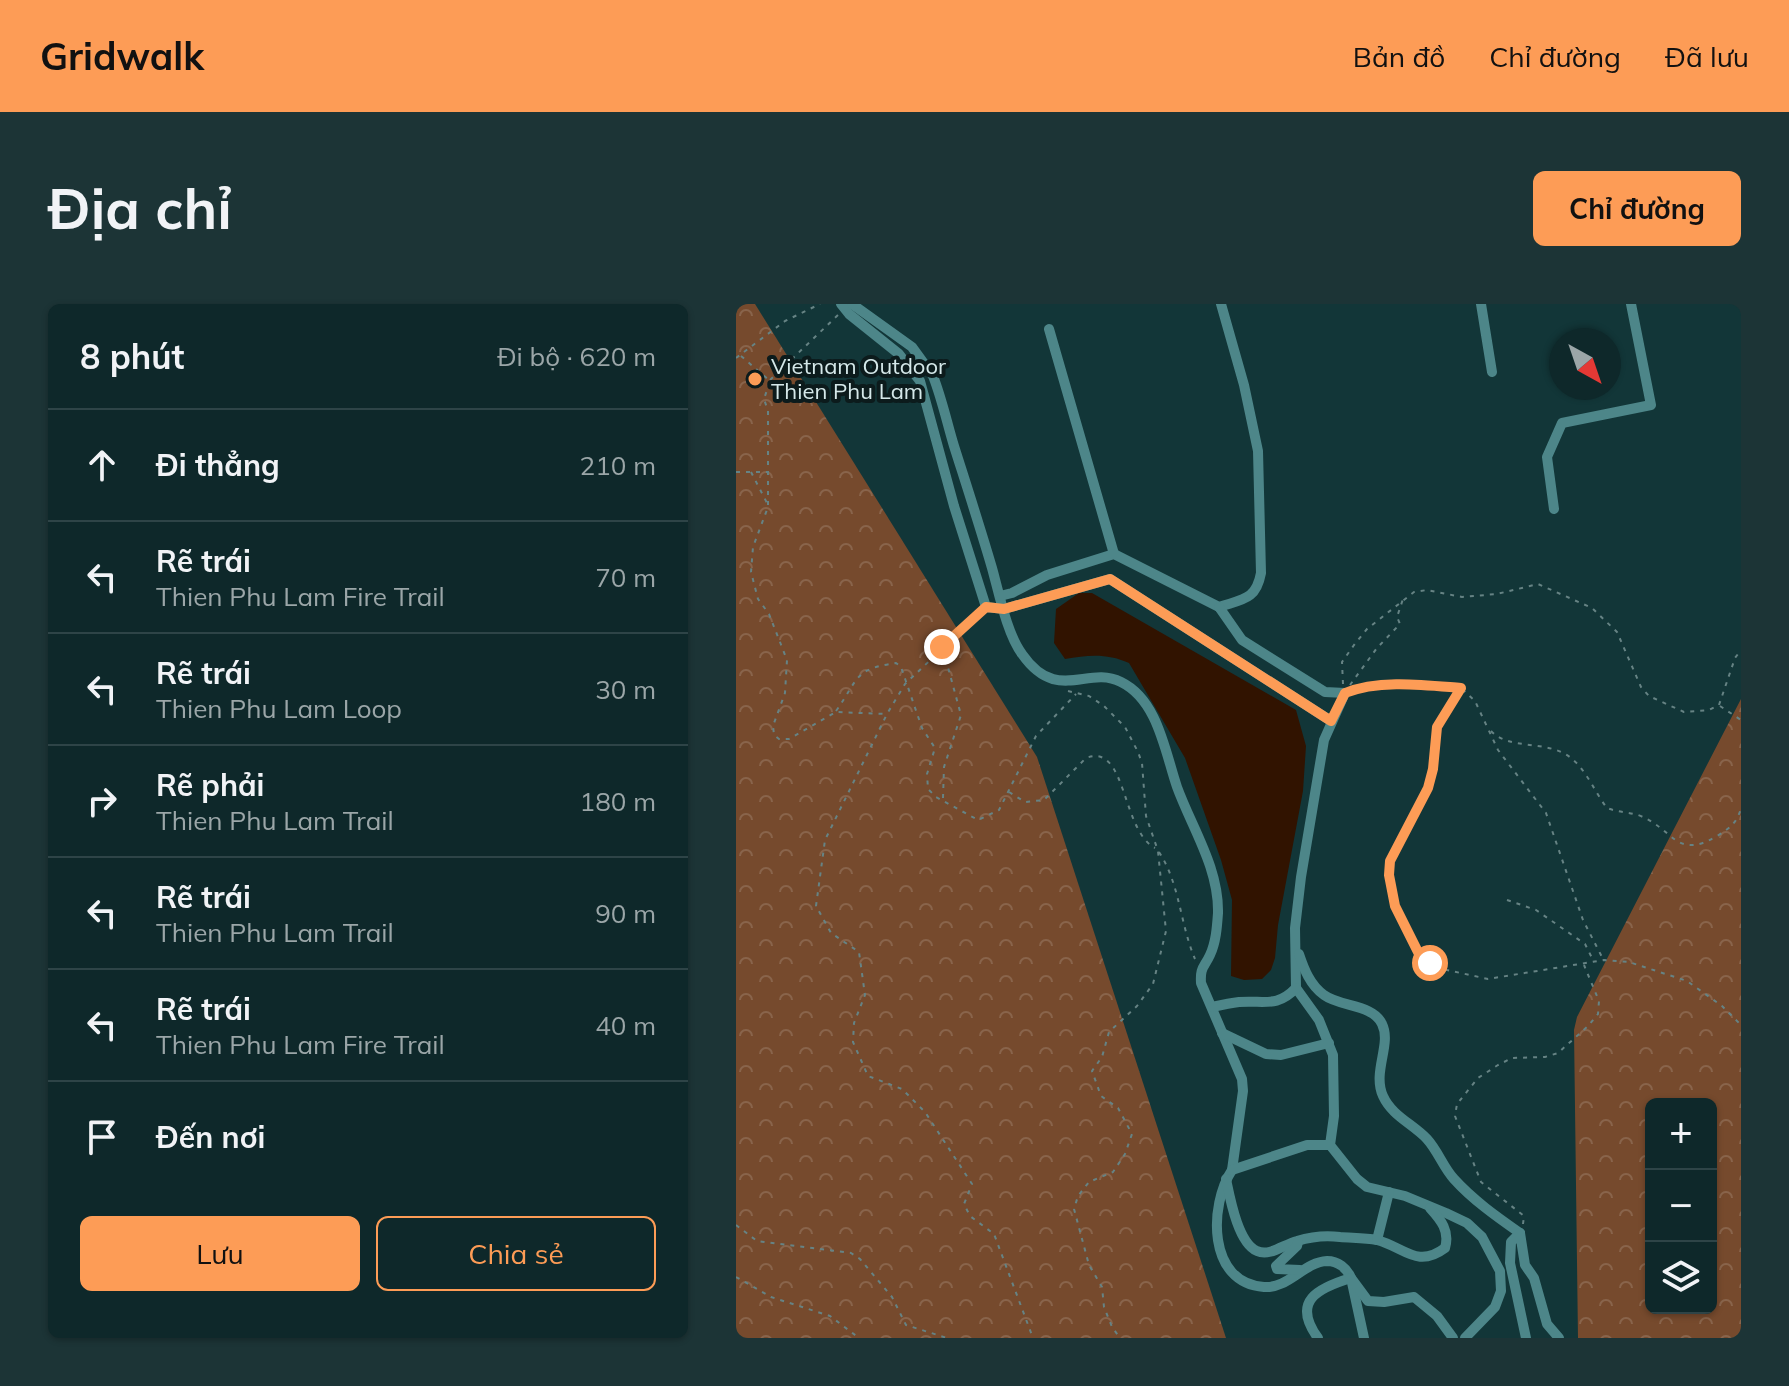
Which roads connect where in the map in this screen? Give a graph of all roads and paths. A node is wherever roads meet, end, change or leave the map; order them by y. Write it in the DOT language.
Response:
graph roads {
  1 [pos="820,304"];
  2 [pos="1221,304"];
  3 [pos="1481,304"];
  4 [pos="1631,304"];
  5 [pos="847,306"];
  6 [pos="1049,329"];
  7 [pos="738,357"];
  8 [pos="1492,372"];
  9 [pos="770,381"];
  10 [pos="770,471"];
  11 [pos="736,472"];
  12 [pos="751,472"];
  13 [pos="768,507"];
  14 [pos="1554,509"];
  15 [pos="1114,554"];
  16 [pos="1000,596"];
  17 [pos="1403,599"];
  18 [pos="986,607"];
  19 [pos="1219,607"];
  20 [pos="1004,609"];
  21 [pos="942,647"];
  22 [pos="1741,650"];
  23 [pos="905,684"];
  24 [pos="1461,688"];
  25 [pos="1060,689"];
  26 [pos="1345,693"];
  27 [pos="1076,694"];
  28 [pos="1719,705"];
  29 [pos="836,712"];
  30 [pos="887,714"];
  31 [pos="1741,720"];
  32 [pos="1331,721"];
  33 [pos="1490,730"];
  34 [pos="1009,792"];
  35 [pos="943,799"];
  36 [pos="1741,808"];
  37 [pos="1157,850"];
  38 [pos="1507,900"];
  39 [pos="1296,946"];
  40 [pos="1604,960"];
  41 [pos="1595,963"];
  42 [pos="1583,964"];
  43 [pos="1200,971"];
  44 [pos="1296,988"];
  45 [pos="1212,1007"];
  46 [pos="1741,1025"];
  47 [pos="1222,1033"];
  48 [pos="1329,1043"];
  49 [pos="1330,1145"];
  50 [pos="1229,1174"];
  51 [pos="1389,1192"];
  52 [pos="1429,1206"];
  53 [pos="736,1225"];
  54 [pos="1520,1233"];
  55 [pos="1298,1240"];
  56 [pos="1377,1240"];
  57 [pos="1306,1270"];
  58 [pos="736,1277"];
  59 [pos="1351,1278"];
  60 [pos="859,1338"];
  61 [pos="947,1338"];
  62 [pos="1033,1338"];
  63 [pos="1120,1338"];
  64 [pos="1318,1338"];
  65 [pos="1364,1338"];
  66 [pos="1453,1338"];
  67 [pos="1465,1338"];
  68 [pos="1526,1338"];
  69 [pos="1559,1338"];
  1 -- 7 [label="path"];
  2 -- 19 [label="street"];
  3 -- 8 [label="street"];
  4 -- 14 [label="street"];
  5 -- 9 [label="path"];
  5 -- 16 [label="street"];
  5 -- 18 [label="street"];
  6 -- 15 [label="street"];
  7 -- 9 [label="path"];
  9 -- 10 [label="path"];
  10 -- 12 [label="path"];
  10 -- 13 [label="path"];
  11 -- 12 [label="path"];
  12 -- 13 [label="path"];
  13 -- 29 [label="path"];
  15 -- 16 [label="street"];
  15 -- 19 [label="street"];
  16 -- 20 [label="street"];
  17 -- 26 [label="path"];
  17 -- 26 [label="path"];
  17 -- 28 [label="path"];
  18 -- 20 [label="street"];
  18 -- 21 [label="path"];
  19 -- 26 [label="street"];
  20 -- 32 [label="street"];
  20 -- 43 [label="street"];
  21 -- 23 [label="path"];
  21 -- 35 [label="path"];
  22 -- 28 [label="path"];
  23 -- 29 [label="path"];
  23 -- 30 [label="path"];
  23 -- 35 [label="path"];
  24 -- 26 [label="path"];
  24 -- 33 [label="path"];
  24 -- 42 [label="path"];
  25 -- 27 [label="path"];
  26 -- 32 [label="street"];
  27 -- 34 [label="path"];
  27 -- 37 [label="path"];
  28 -- 31 [label="path"];
  29 -- 30 [label="path"];
  30 -- 62 [label="path"];
  32 -- 39 [label="street"];
  33 -- 36 [label="path"];
  33 -- 40 [label="path"];
  34 -- 35 [label="path"];
  34 -- 37 [label="path"];
  37 -- 43 [label="path"];
  37 -- 63 [label="path"];
  38 -- 41 [label="path"];
  39 -- 44 [label="street"];
  39 -- 54 [label="street"];
  40 -- 41 [label="path"];
  40 -- 46 [label="path"];
  41 -- 42 [label="path"];
  42 -- 54 [label="path"];
  43 -- 45 [label="street"];
  44 -- 45 [label="street"];
  44 -- 48 [label="street"];
  45 -- 47 [label="street"];
  47 -- 48 [label="street"];
  47 -- 50 [label="street"];
  48 -- 49 [label="street"];
  49 -- 50 [label="street"];
  49 -- 51 [label="street"];
  50 -- 55 [label="street"];
  50 -- 57 [label="street"];
  51 -- 52 [label="street"];
  51 -- 56 [label="street"];
  52 -- 56 [label="street"];
  52 -- 67 [label="street"];
  53 -- 61 [label="path"];
  54 -- 68 [label="street"];
  54 -- 69 [label="street"];
  55 -- 56 [label="street"];
  55 -- 57 [label="street"];
  57 -- 59 [label="street"];
  58 -- 60 [label="path"];
  59 -- 64 [label="street"];
  59 -- 65 [label="street"];
  59 -- 66 [label="street"];
}
